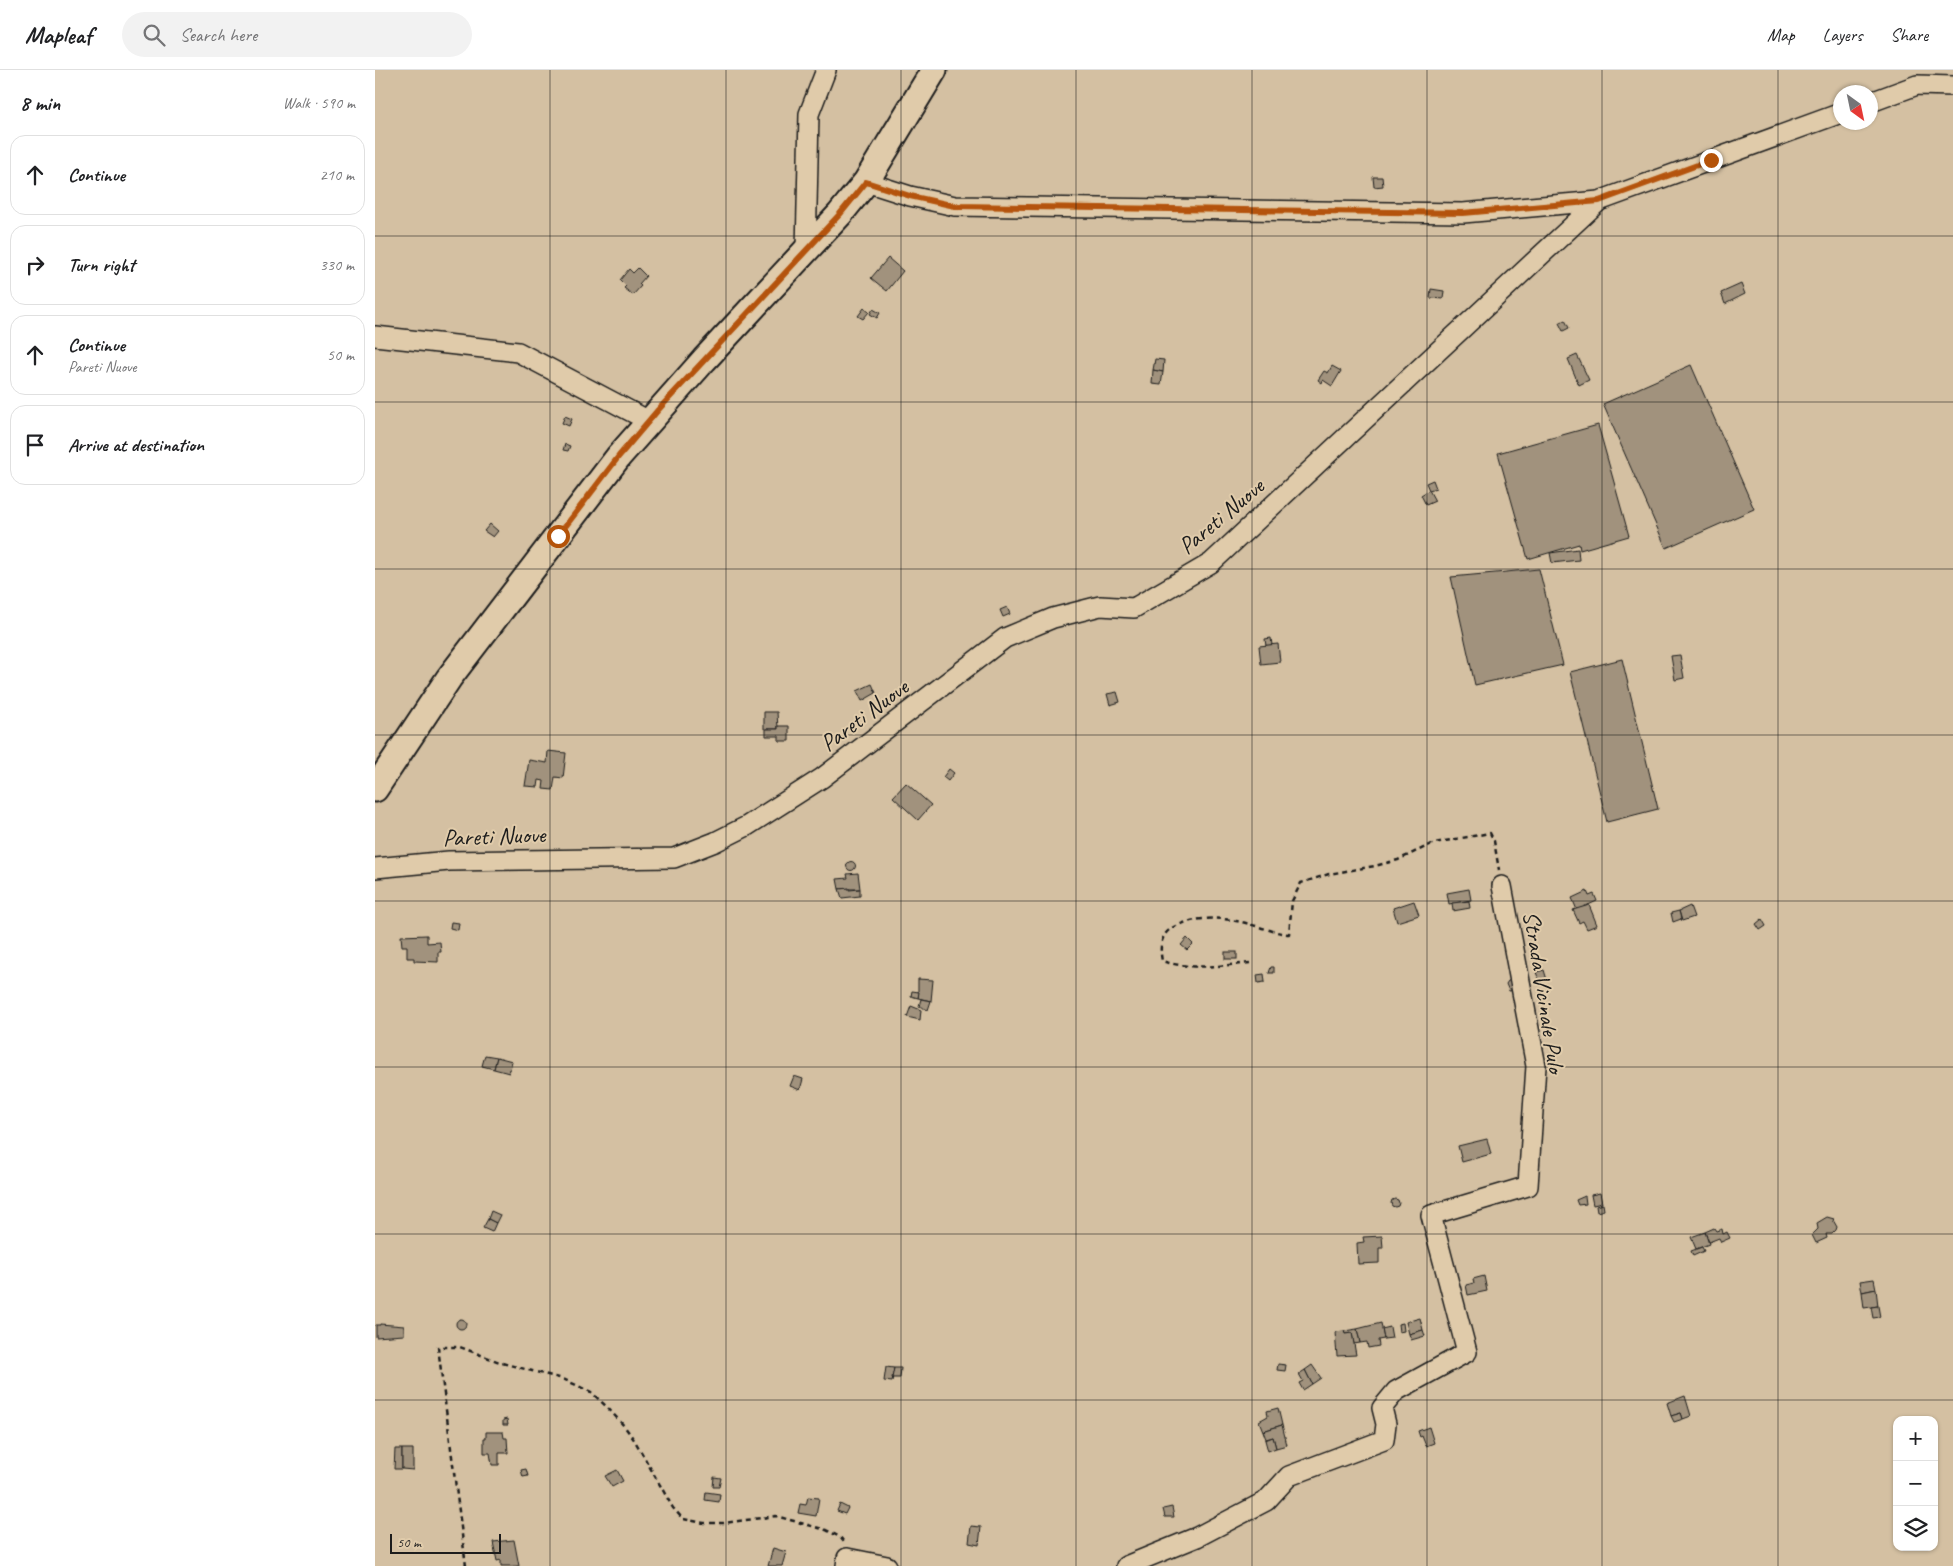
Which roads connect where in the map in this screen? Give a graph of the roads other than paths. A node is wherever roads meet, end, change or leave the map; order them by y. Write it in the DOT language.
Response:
graph roads {
  1 [pos="826,70"];
  2 [pos="934,70"];
  3 [pos="1953,86"];
  4 [pos="1878,99"];
  5 [pos="1833,116"];
  6 [pos="866,182"];
  7 [pos="1599,201"];
  8 [pos="806,251"];
  9 [pos="375,336"];
  10 [pos="649,421"];
  11 [pos="375,789"];
  12 [pos="375,868"];
  13 [pos="1502,886"];
  14 [pos="846,1562"];
  15 [pos="887,1566"];
  16 [pos="1126,1566"];
  1 -- 8 [label="street"];
  2 -- 6 [label="main road"];
  3 -- 4 [label="street"];
  5 -- 7 [label="street, Pareti Nuove"];
  6 -- 7 [label="street"];
  6 -- 8 [label="main road"];
  7 -- 12 [label="street, Pareti Nuove"];
  8 -- 10 [label="main road"];
  9 -- 10 [label="street"];
  10 -- 11 [label="main road"];
  13 -- 16 [label="street, Strada Vicinale Pulo"];
  14 -- 15 [label="street"];
}
